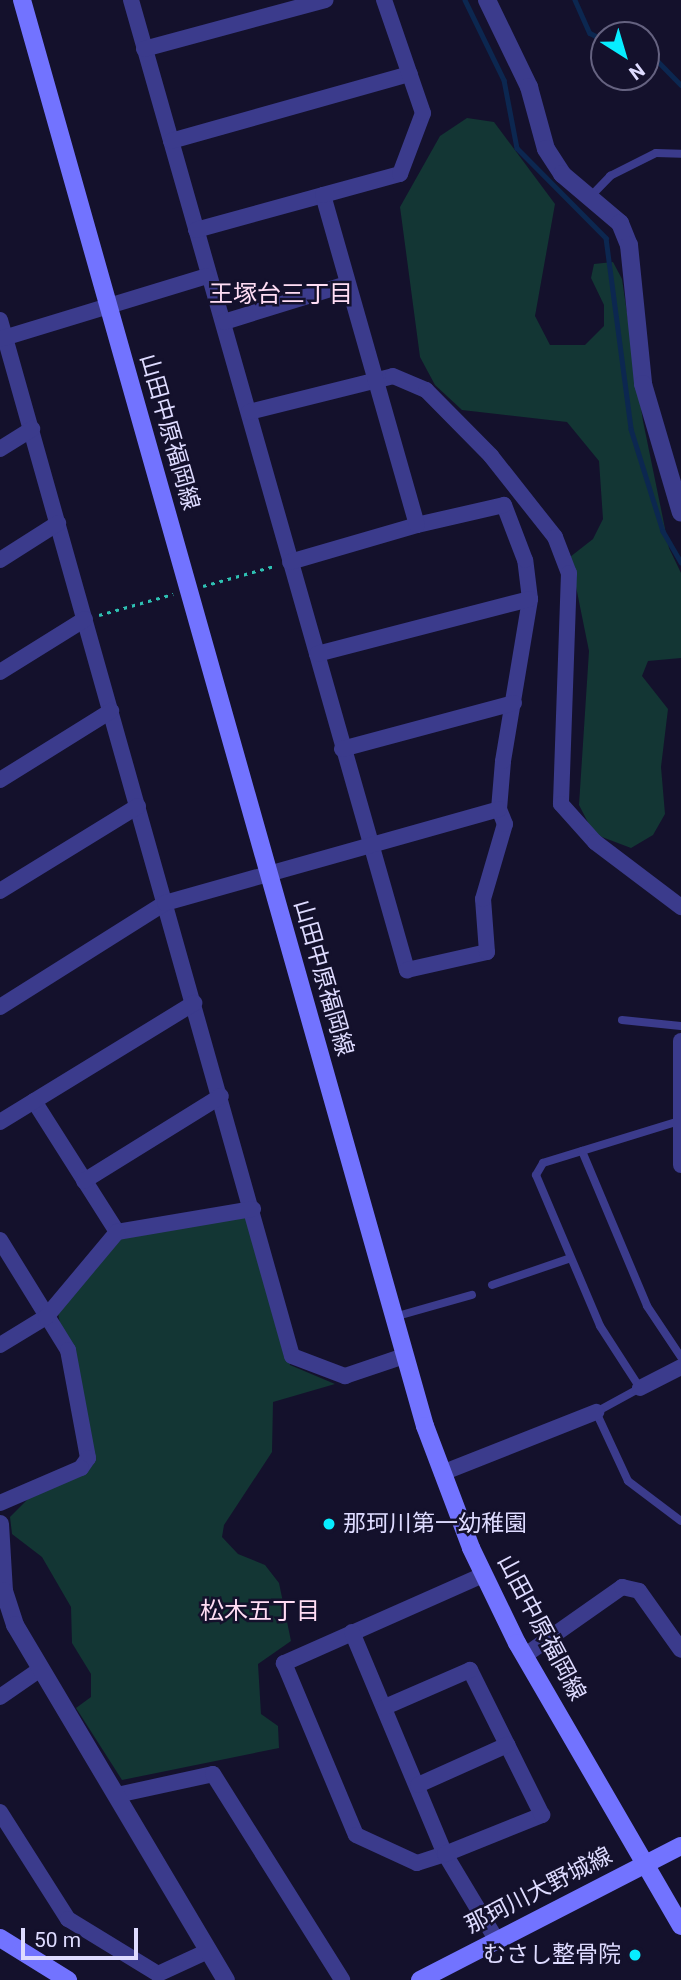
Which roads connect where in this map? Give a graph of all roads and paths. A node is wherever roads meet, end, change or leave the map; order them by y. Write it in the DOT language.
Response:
graph roads {
  1 [pos="22,0"];
  2 [pos="131,0"];
  3 [pos="325,0"];
  4 [pos="384,0"];
  5 [pos="487,0"];
  6 [pos="144,49"];
  7 [pos="410,74"];
  8 [pos="172,141"];
  9 [pos="681,154"];
  10 [pos="323,195"];
  11 [pos="591,196"];
  12 [pos="196,230"];
  13 [pos="207,276"];
  14 [pos="347,284"];
  15 [pos="107,303"];
  16 [pos="0,320"];
  17 [pos="224,322"];
  18 [pos="2,337"];
  19 [pos="375,376"];
  20 [pos="249,412"];
  21 [pos="32,429"];
  22 [pos="0,449"];
  23 [pos="681,513"];
  24 [pos="58,523"];
  25 [pos="417,525"];
  26 [pos="0,560"];
  27 [pos="289,562"];
  28 [pos="530,599"];
  29 [pos="85,619"];
  30 [pos="317,654"];
  31 [pos="0,672"];
  32 [pos="513,703"];
  33 [pos="111,712"];
  34 [pos="342,749"];
  35 [pos="0,780"];
  36 [pos="138,806"];
  37 [pos="499,809"];
  38 [pos="370,845"];
  39 [pos="268,873"];
  40 [pos="0,891"];
  41 [pos="165,903"];
  42 [pos="681,907"];
  43 [pos="194,1003"];
  44 [pos="0,1007"];
  45 [pos="622,1020"];
  46 [pos="681,1026"];
  47 [pos="681,1041"];
  48 [pos="221,1096"];
  49 [pos="34,1101"];
  50 [pos="0,1122"];
  51 [pos="676,1122"];
  52 [pos="582,1151"];
  53 [pos="681,1165"];
  54 [pos="84,1181"];
  55 [pos="253,1209"];
  56 [pos="117,1232"];
  57 [pos="0,1240"];
  58 [pos="570,1258"];
  59 [pos="492,1285"];
  60 [pos="472,1295"];
  61 [pos="46,1317"];
  62 [pos="392,1317"];
  63 [pos="0,1345"];
  64 [pos="404,1356"];
  65 [pos="681,1357"];
  66 [pos="681,1367"];
  67 [pos="640,1388"];
  68 [pos="596,1412"];
  69 [pos="442,1473"];
  70 [pos="0,1503"];
  71 [pos="681,1521"];
  72 [pos="0,1524"];
  73 [pos="483,1575"];
  74 [pos="352,1632"];
  75 [pos="681,1650"];
  76 [pos="524,1656"];
  77 [pos="40,1670"];
  78 [pos="0,1697"];
  79 [pos="385,1707"];
  80 [pos="507,1745"];
  81 [pos="418,1785"];
  82 [pos="117,1795"];
  83 [pos="0,1812"];
  84 [pos="681,1846"];
  85 [pos="445,1854"];
  86 [pos="647,1864"];
  87 [pos="681,1926"];
  88 [pos="0,1938"];
  89 [pos="497,1941"];
  90 [pos="208,1951"];
  91 [pos="68,1980"];
  92 [pos="226,1980"];
  93 [pos="341,1980"];
  94 [pos="420,1980"];
  1 -- 15 [label="main road, 山田中原福岡線"];
  2 -- 6 [label="street"];
  3 -- 6 [label="street"];
  4 -- 7 [label="street"];
  5 -- 11 [label="street"];
  6 -- 8 [label="street"];
  7 -- 8 [label="street"];
  7 -- 10 [label="street"];
  8 -- 12 [label="street"];
  9 -- 11 [label="lane"];
  10 -- 12 [label="street"];
  10 -- 14 [label="street"];
  11 -- 23 [label="street"];
  12 -- 13 [label="street"];
  13 -- 15 [label="street"];
  13 -- 17 [label="street"];
  14 -- 17 [label="street"];
  14 -- 19 [label="street"];
  15 -- 18 [label="street"];
  15 -- 39 [label="main road, 山田中原福岡線"];
  16 -- 18 [label="street"];
  17 -- 20 [label="street"];
  18 -- 21 [label="street"];
  19 -- 20 [label="street"];
  19 -- 25 [label="street"];
  19 -- 42 [label="street"];
  20 -- 27 [label="street"];
  21 -- 22 [label="street"];
  21 -- 24 [label="street"];
  24 -- 26 [label="street"];
  24 -- 29 [label="street"];
  25 -- 27 [label="street"];
  25 -- 28 [label="street"];
  27 -- 30 [label="street"];
  28 -- 30 [label="street"];
  28 -- 32 [label="street"];
  29 -- 31 [label="street"];
  29 -- 33 [label="street"];
  30 -- 34 [label="street"];
  32 -- 34 [label="street"];
  32 -- 37 [label="street"];
  33 -- 35 [label="street"];
  33 -- 36 [label="street"];
  34 -- 38 [label="street"];
  36 -- 40 [label="street"];
  36 -- 41 [label="street"];
  37 -- 38 [label="street"];
  37 -- 38 [label="street"];
  38 -- 39 [label="street"];
  39 -- 41 [label="street"];
  39 -- 62 [label="main road, 山田中原福岡線"];
  41 -- 43 [label="street"];
  41 -- 44 [label="street"];
  43 -- 48 [label="street"];
  43 -- 49 [label="street"];
  45 -- 46 [label="lane"];
  47 -- 51 [label="street"];
  48 -- 54 [label="street"];
  48 -- 55 [label="street"];
  49 -- 50 [label="street"];
  49 -- 54 [label="street"];
  51 -- 52 [label="lane"];
  51 -- 53 [label="street"];
  52 -- 58 [label="lane"];
  52 -- 65 [label="lane"];
  54 -- 56 [label="street"];
  55 -- 56 [label="street"];
  55 -- 64 [label="street"];
  56 -- 61 [label="street"];
  57 -- 61 [label="street"];
  58 -- 59 [label="lane"];
  58 -- 67 [label="lane"];
  60 -- 62 [label="lane"];
  61 -- 63 [label="street"];
  61 -- 70 [label="street"];
  62 -- 64 [label="main road, 山田中原福岡線"];
  64 -- 69 [label="main road, 山田中原福岡線"];
  66 -- 67 [label="street"];
  67 -- 68 [label="lane"];
  68 -- 69 [label="street"];
  68 -- 71 [label="lane"];
  69 -- 73 [label="main road, 山田中原福岡線"];
  72 -- 77 [label="street"];
  73 -- 74 [label="street"];
  73 -- 76 [label="main road, 山田中原福岡線"];
  74 -- 79 [label="street"];
  74 -- 85 [label="street"];
  75 -- 76 [label="street"];
  76 -- 86 [label="main road, 山田中原福岡線"];
  77 -- 78 [label="street"];
  77 -- 82 [label="street"];
  79 -- 80 [label="street"];
  79 -- 81 [label="street"];
  80 -- 81 [label="street"];
  80 -- 85 [label="street"];
  81 -- 85 [label="street"];
  82 -- 90 [label="street"];
  82 -- 93 [label="street"];
  83 -- 90 [label="street"];
  84 -- 86 [label="main road, 那珂川大野城線"];
  85 -- 89 [label="street"];
  86 -- 87 [label="main road, 山田中原福岡線"];
  86 -- 89 [label="main road, 那珂川大野城線"];
  88 -- 91 [label="main road"];
  89 -- 94 [label="main road, 那珂川大野城線"];
  90 -- 92 [label="street"];
}
